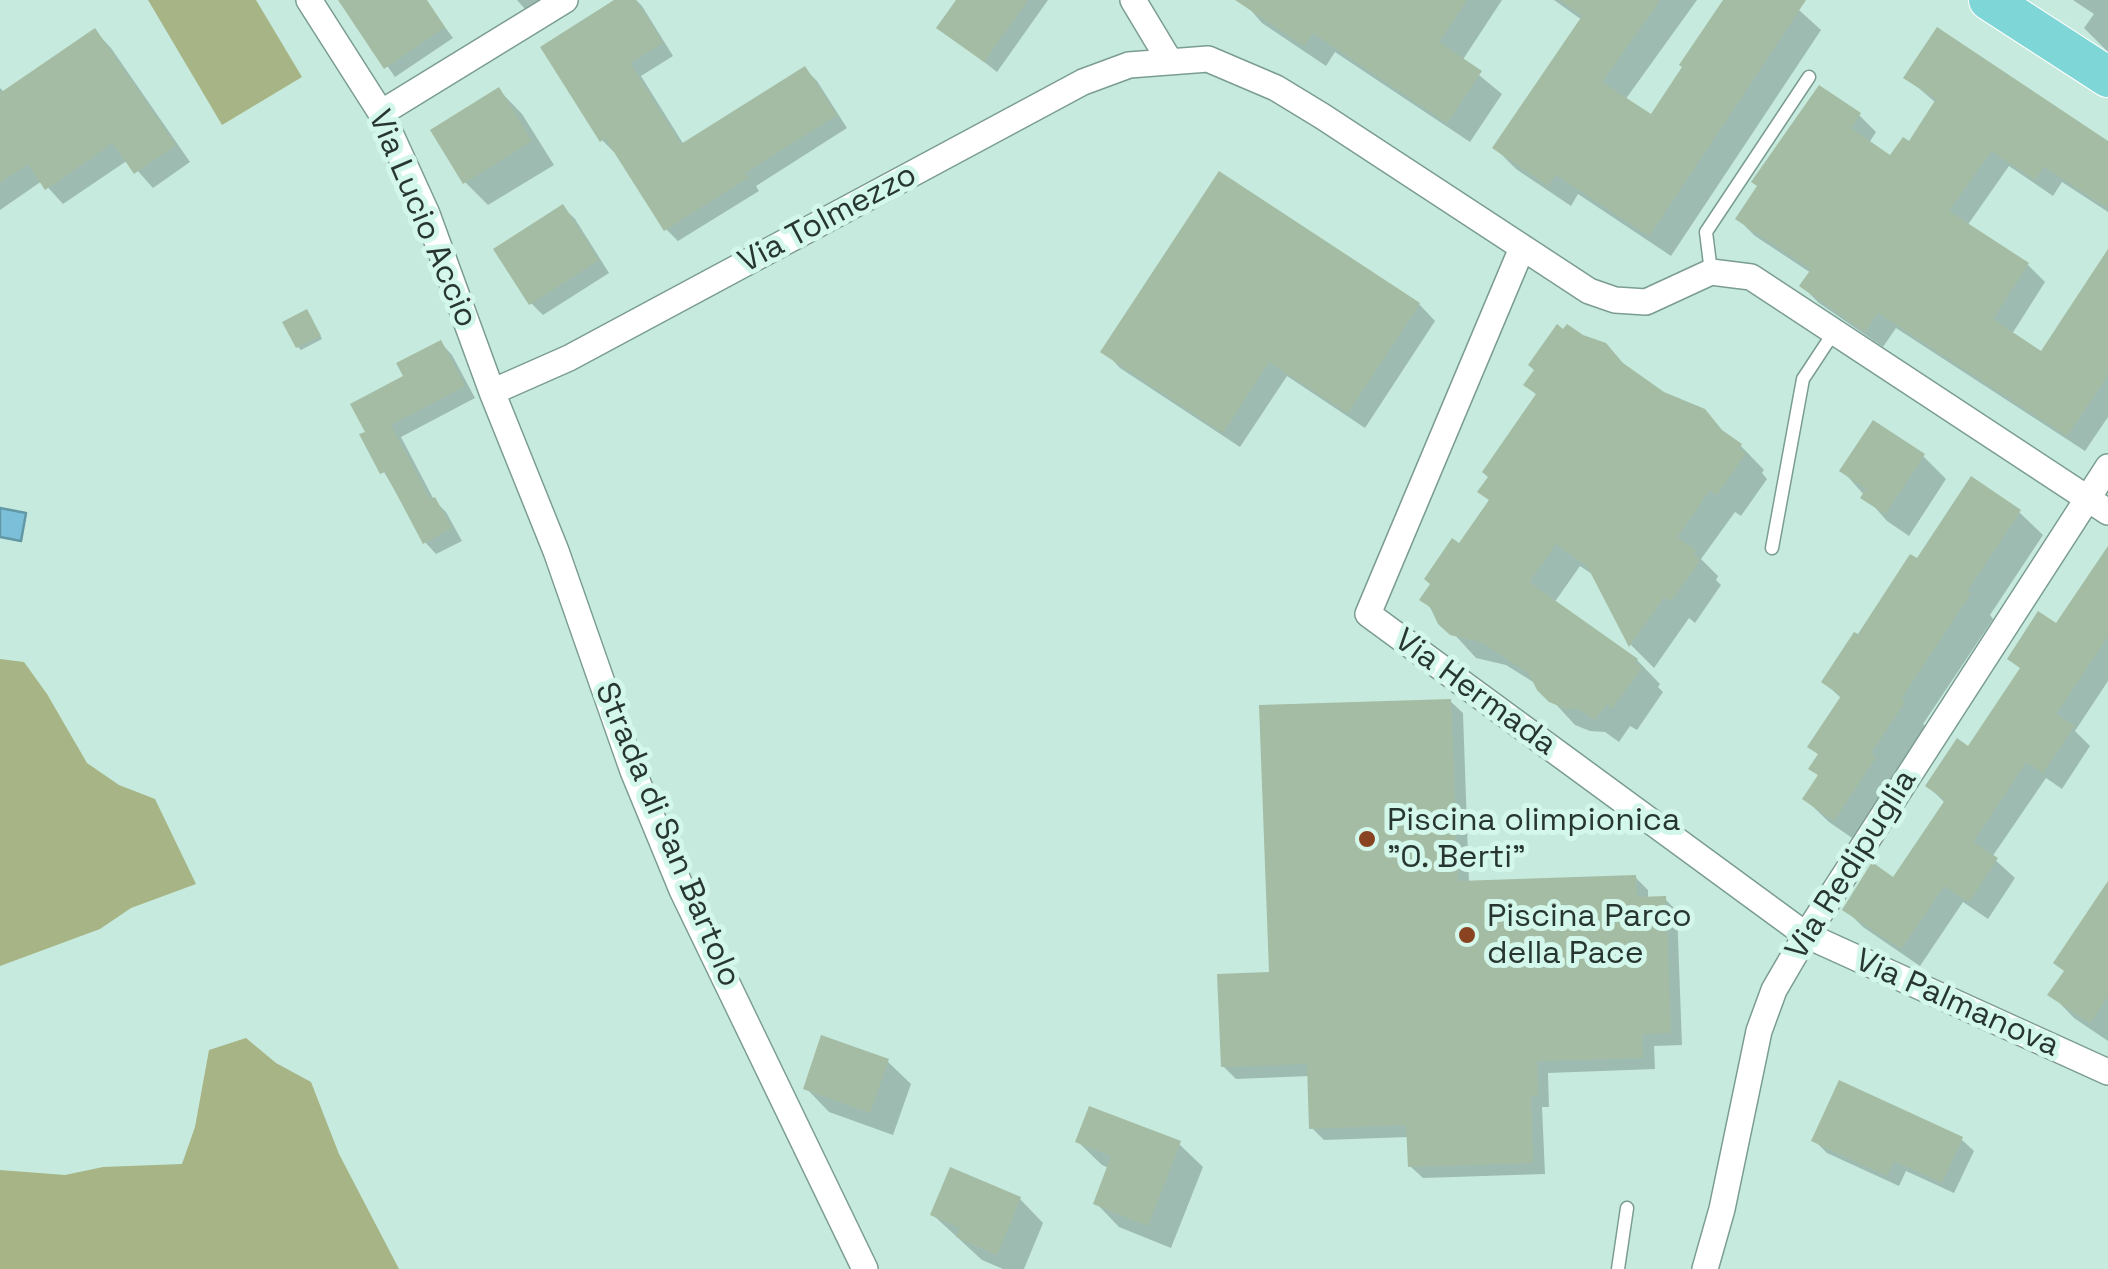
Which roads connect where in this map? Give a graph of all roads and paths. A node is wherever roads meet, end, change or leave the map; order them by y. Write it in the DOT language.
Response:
graph roads {
  1 [pos="309,0"];
  2 [pos="565,0"];
  3 [pos="1133,0"];
  4 [pos="1989,0"];
  5 [pos="1168,60"];
  6 [pos="1809,77"];
  7 [pos="2108,77"];
  8 [pos="381,113"];
  9 [pos="1522,248"];
  10 [pos="1710,272"];
  11 [pos="1834,332"];
  12 [pos="492,392"];
  13 [pos="2108,466"];
  14 [pos="2098,506"];
  15 [pos="1772,548"];
  16 [pos="1806,935"];
  17 [pos="2107,1069"];
  18 [pos="1627,1208"];
  19 [pos="866,1269"];
  20 [pos="1618,1269"];
  21 [pos="1705,1269"];
  1 -- 8 [label="street, Via Lucio Accio"];
  2 -- 8 [label="street"];
  3 -- 5 [label="street"];
  4 -- 7 [label="main road"];
  5 -- 9 [label="street"];
  5 -- 12 [label="street, Via Tolmezzo"];
  6 -- 10 [label="lane"];
  8 -- 12 [label="street, Via Lucio Accio"];
  9 -- 10 [label="street"];
  9 -- 16 [label="street, Via Hermada"];
  10 -- 11 [label="street"];
  11 -- 14 [label="street"];
  11 -- 15 [label="lane"];
  12 -- 19 [label="street, Strada di San Bartolo"];
  13 -- 14 [label="street, Via Redipuglia"];
  14 -- 16 [label="street, Via Redipuglia"];
  16 -- 17 [label="street, Via Palmanova"];
  16 -- 21 [label="street, Via Redipuglia"];
  18 -- 20 [label="lane"];
}
